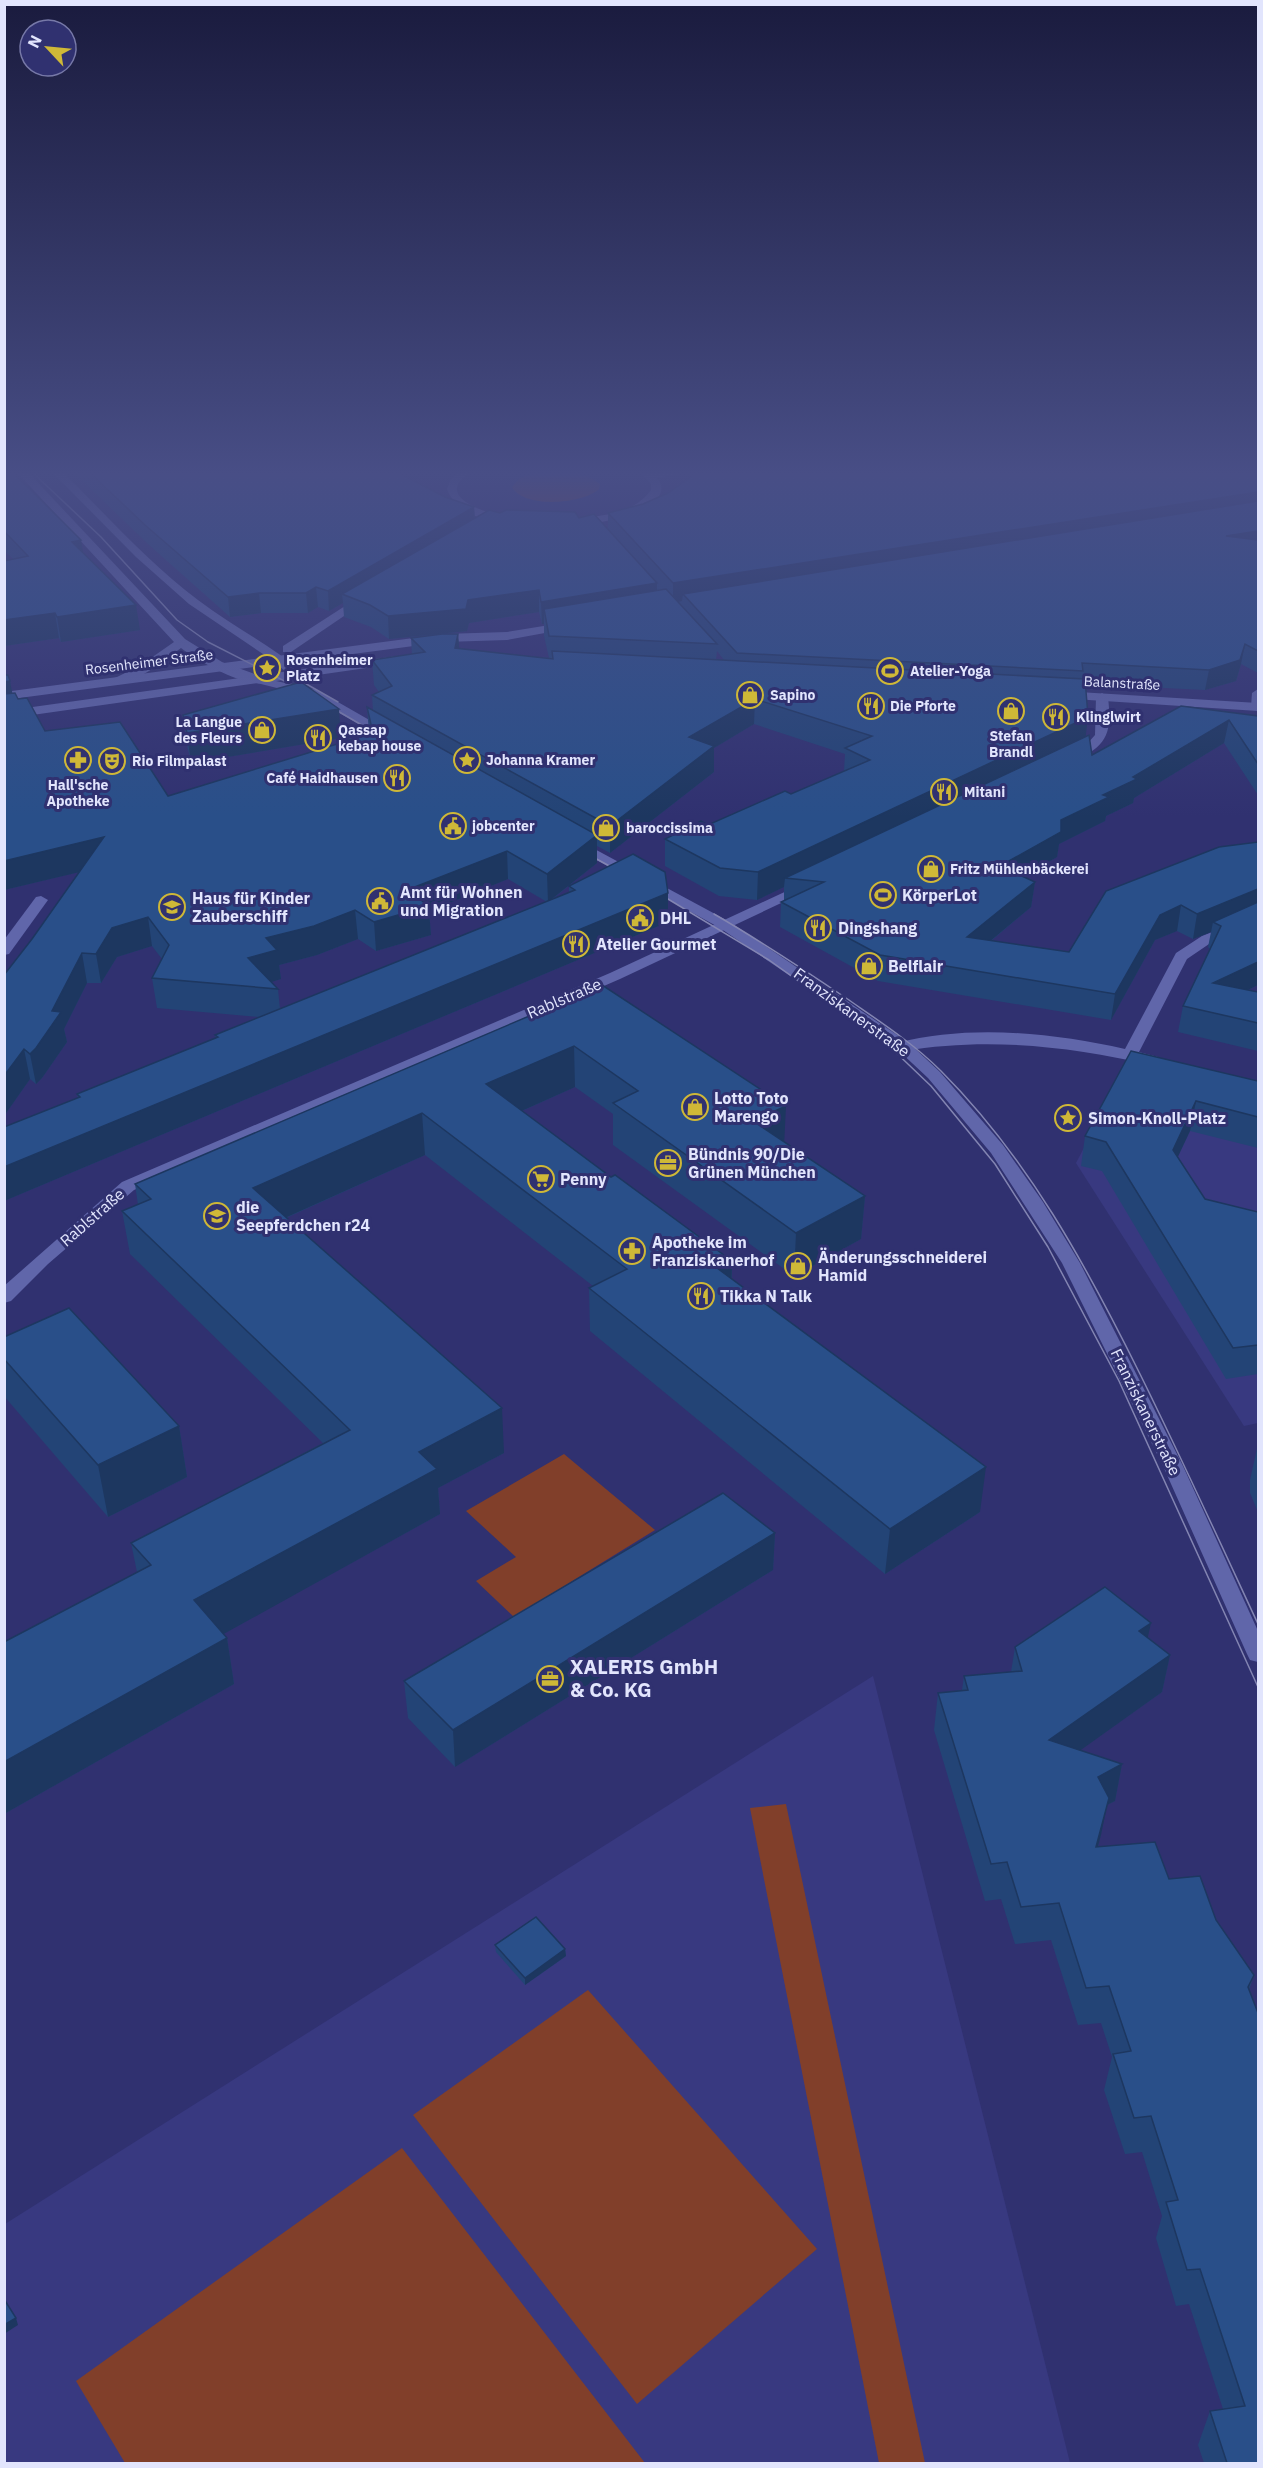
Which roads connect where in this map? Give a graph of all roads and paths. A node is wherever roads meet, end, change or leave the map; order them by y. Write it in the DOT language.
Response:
graph roads {
  1 [pos="129,586"];
  2 [pos="175,586"];
  3 [pos="372,593"];
  4 [pos="580,624"];
  5 [pos="507,636"];
  6 [pos="181,642"];
  7 [pos="454,651"];
  8 [pos="285,655"];
  9 [pos="411,658"];
  10 [pos="224,667"];
  11 [pos="299,676"];
  12 [pos="259,680"];
  13 [pos="119,681"];
  14 [pos="313,693"];
  15 [pos="1258,693"];
  16 [pos="1050,694"];
  17 [pos="4,696"];
  18 [pos="1102,697"];
  19 [pos="1258,707"];
  20 [pos="4,715"];
  21 [pos="396,741"];
  22 [pos="1061,762"];
  23 [pos="561,835"];
  24 [pos="815,882"];
  25 [pos="41,900"];
  26 [pos="1258,918"];
  27 [pos="725,925"];
  28 [pos="4,951"];
  29 [pos="903,1046"];
  30 [pos="1130,1055"];
  31 [pos="1173,1065"];
  32 [pos="4,1297"];
  33 [pos="1258,1654"];
  1 -- 6 [label="street"];
  2 -- 8 [label="street"];
  3 -- 8 [label="street"];
  4 -- 5 [label="street, Rosenheimer Straße"];
  5 -- 7 [label="street"];
  5 -- 8 [label="street, Rosenheimer Straße"];
  6 -- 10 [label="street"];
  6 -- 13 [label="street"];
  8 -- 10 [label="street, Rosenheimer Straße"];
  8 -- 11 [label="street"];
  9 -- 11 [label="street"];
  10 -- 12 [label="street"];
  10 -- 13 [label="street, Rosenheimer Straße"];
  11 -- 12 [label="street"];
  11 -- 14 [label="street"];
  12 -- 14 [label="street"];
  12 -- 20 [label="street, Rosenheimer Straße"];
  13 -- 17 [label="street, Rosenheimer Straße"];
  14 -- 21 [label="street"];
  15 -- 19 [label="street"];
  16 -- 18 [label="street, Balanstraße"];
  18 -- 19 [label="street, Balanstraße"];
  18 -- 22 [label="street"];
  23 -- 27 [label="street, Franziskanerstraße"];
  24 -- 27 [label="street, Rablstraße"];
  25 -- 28 [label="street"];
  26 -- 30 [label="street"];
  27 -- 29 [label="street, Franziskanerstraße"];
  27 -- 32 [label="street, Rablstraße"];
  29 -- 30 [label="street"];
  29 -- 33 [label="street, Franziskanerstraße"];
  30 -- 31 [label="street"];
}
